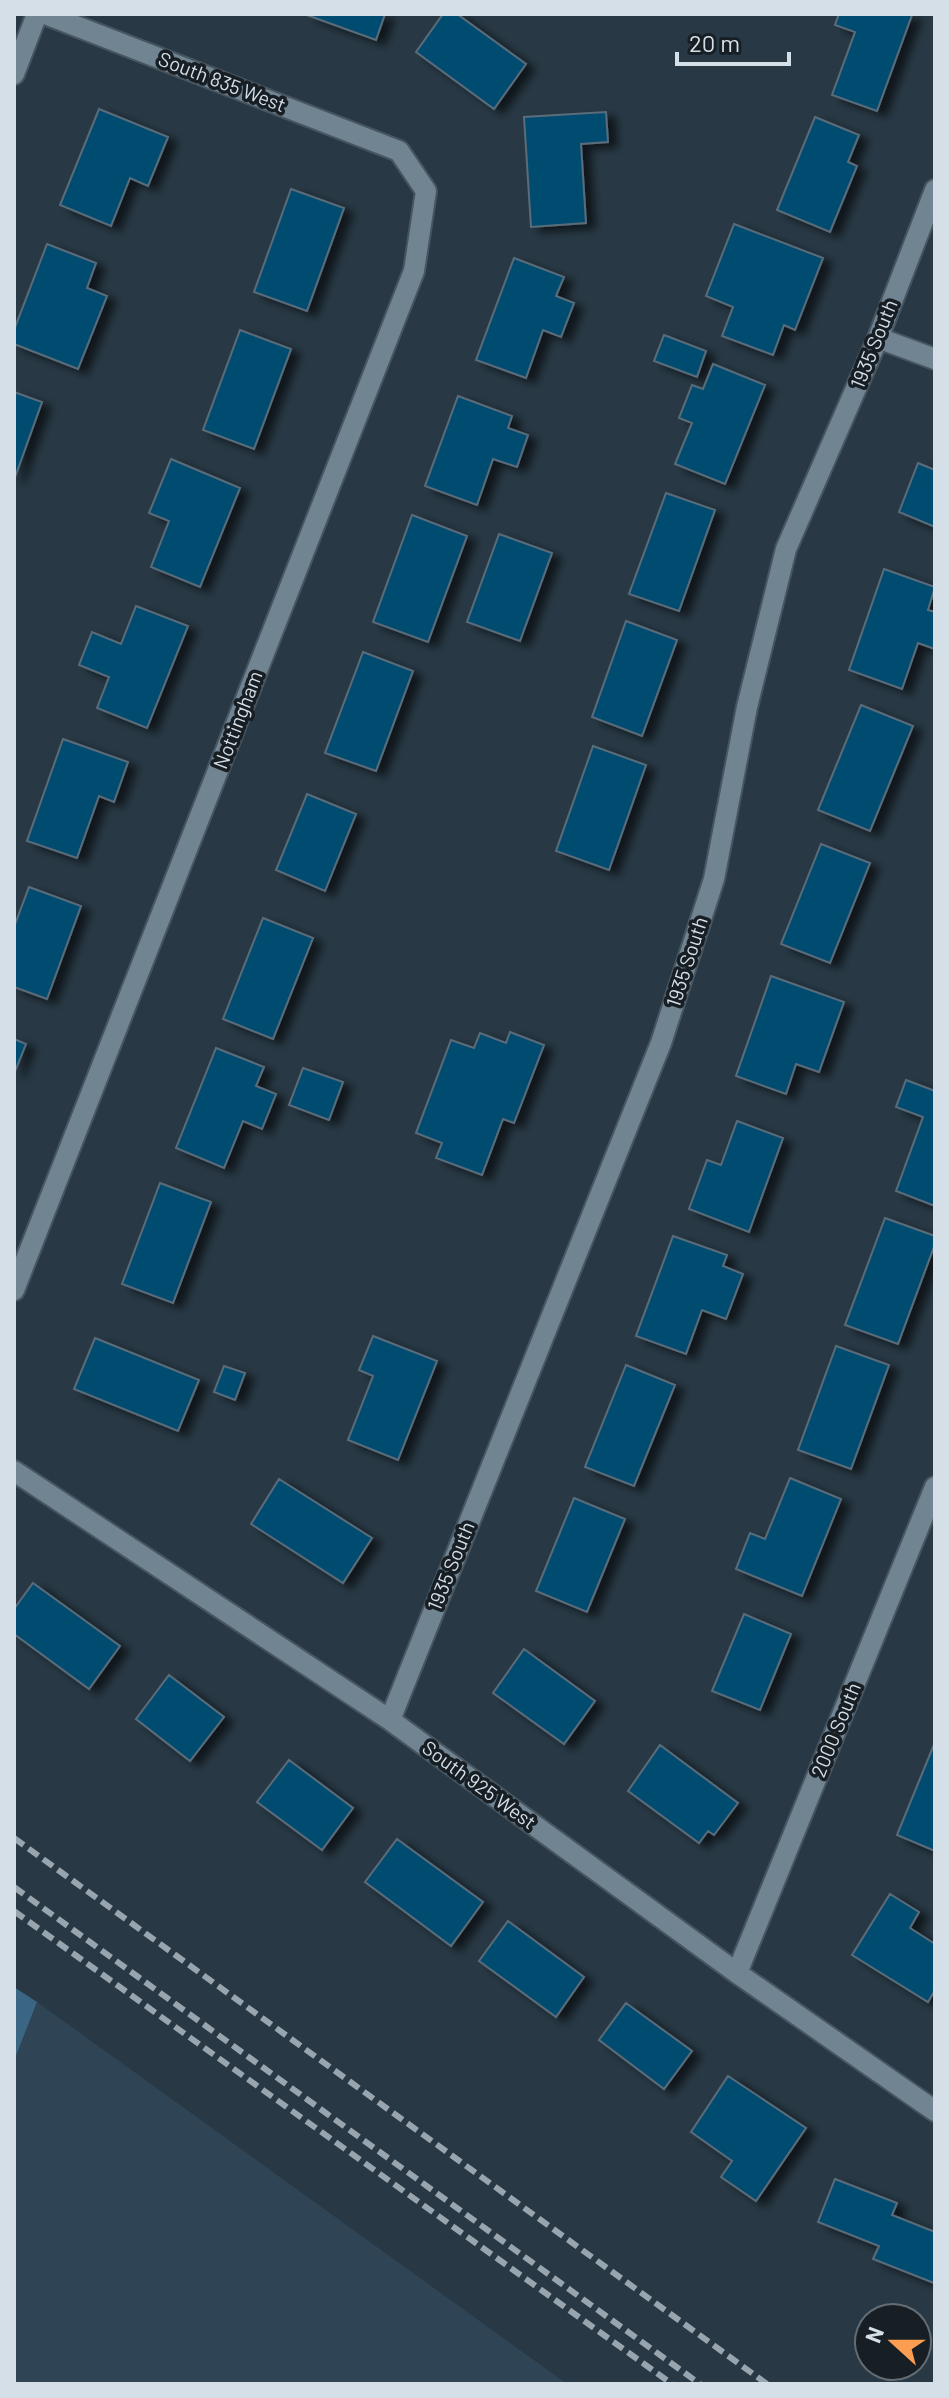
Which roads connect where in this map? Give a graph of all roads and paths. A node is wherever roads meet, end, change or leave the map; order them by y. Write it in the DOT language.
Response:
graph roads {
  1 [pos="37,14"];
  2 [pos="45,14"];
  3 [pos="14,74"];
  4 [pos="399,151"];
  5 [pos="935,190"];
  6 [pos="878,338"];
  7 [pos="935,359"];
  8 [pos="14,1290"];
  9 [pos="14,1471"];
  10 [pos="935,1487"];
  11 [pos="390,1720"];
  12 [pos="737,1973"];
  13 [pos="935,2111"];
  1 -- 3 [label="street"];
  2 -- 4 [label="street, South 835 West"];
  4 -- 8 [label="street, Nottingham"];
  5 -- 6 [label="street, 1935 South"];
  6 -- 7 [label="street"];
  6 -- 11 [label="street, 1935 South"];
  9 -- 11 [label="street, South 925 West"];
  10 -- 12 [label="street, 2000 South"];
  11 -- 12 [label="street, South 925 West"];
  12 -- 13 [label="street, South 925 West"];
}
